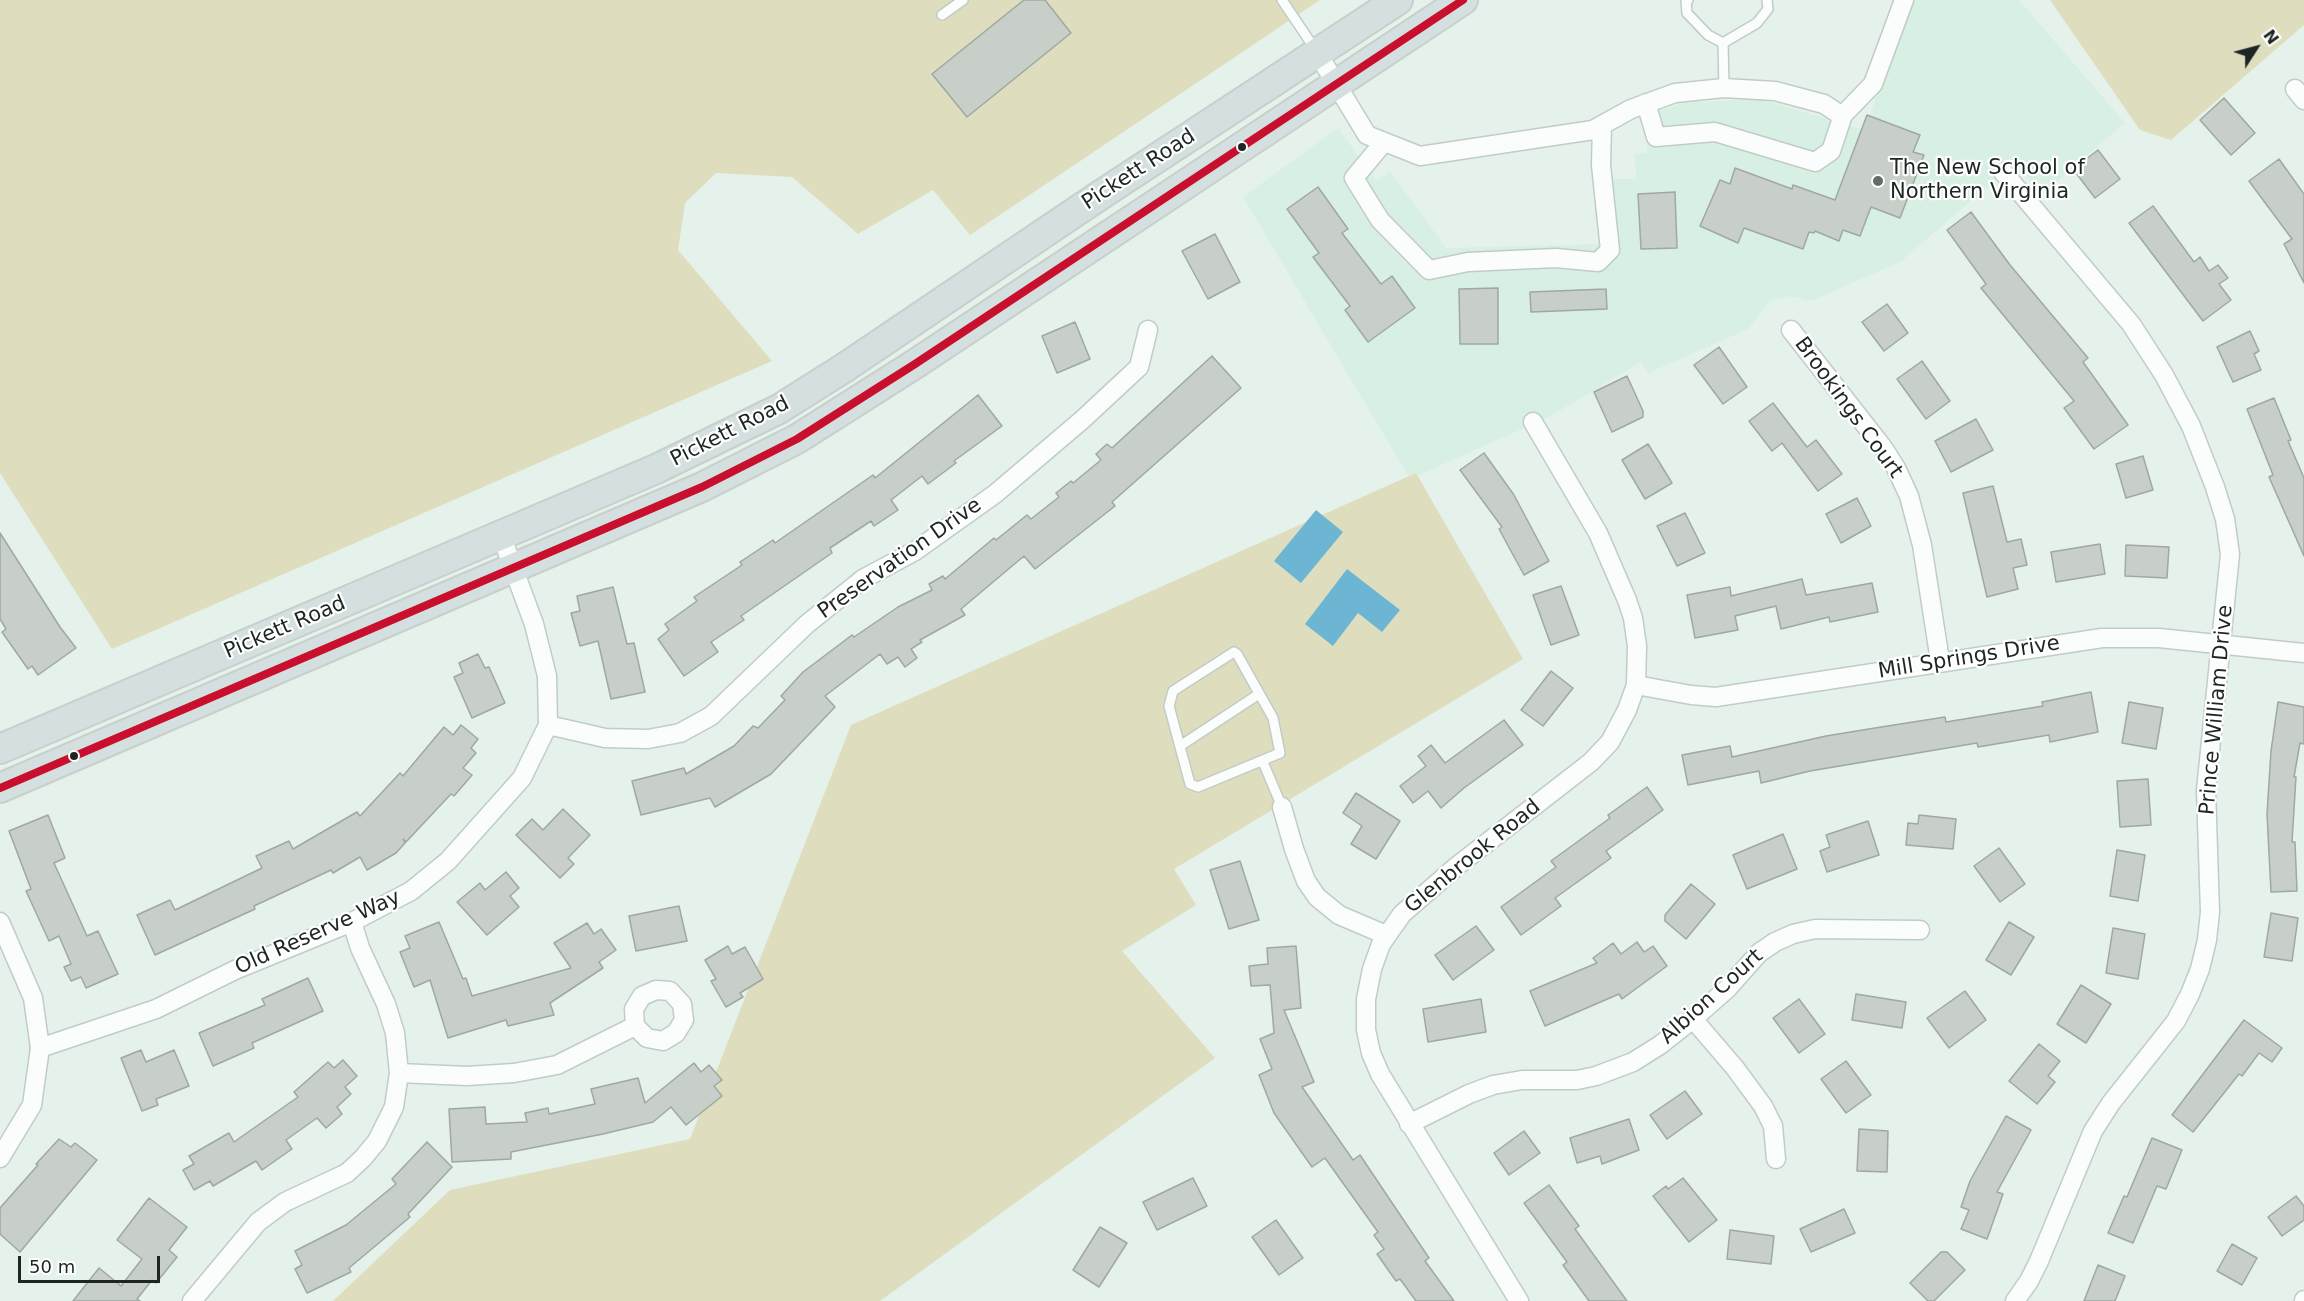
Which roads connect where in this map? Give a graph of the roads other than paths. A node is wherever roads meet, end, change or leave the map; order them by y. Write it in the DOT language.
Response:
graph roads {
  1 [pos="963,0"];
  2 [pos="1282,0"];
  3 [pos="1398,0"];
  4 [pos="1463,0"];
  5 [pos="1688,0"];
  6 [pos="1767,0"];
  7 [pos="1905,0"];
  8 [pos="942,15"];
  9 [pos="1723,44"];
  10 [pos="1318,54"];
  11 [pos="1334,84"];
  12 [pos="1724,88"];
  13 [pos="1646,103"];
  14 [pos="1843,115"];
  15 [pos="1602,125"];
  16 [pos="1384,142"];
  17 [pos="2003,172"];
  18 [pos="1148,330"];
  19 [pos="1791,330"];
  20 [pos="1533,422"];
  21 [pos="501,535"];
  22 [pos="515,569"];
  23 [pos="2222,644"];
  24 [pos="2304,653"];
  25 [pos="1941,661"];
  26 [pos="1636,685"];
  27 [pos="1260,694"];
  28 [pos="548,725"];
  29 [pos="1180,746"];
  30 [pos="0,749"];
  31 [pos="1263,762"];
  32 [pos="0,788"];
  33 [pos="1282,807"];
  34 [pos="0,922"];
  35 [pos="352,922"];
  36 [pos="1920,930"];
  37 [pos="1386,935"];
  38 [pos="1693,1019"];
  39 [pos="635,1026"];
  40 [pos="39,1048"];
  41 [pos="399,1072"];
  42 [pos="1409,1124"];
  43 [pos="0,1158"];
  44 [pos="1776,1159"];
  45 [pos="192,1301"];
  46 [pos="1519,1301"];
  47 [pos="2015,1301"];
  1 -- 8 [label="lane"];
  2 -- 10 [label="lane"];
  3 -- 10 [label="main road, Pickett Road"];
  4 -- 11 [label="main road, Pickett Road"];
  5 -- 9 [label="lane"];
  6 -- 9 [label="lane"];
  7 -- 14 [label="street"];
  9 -- 12 [label="lane"];
  10 -- 11 [label="street"];
  10 -- 21 [label="main road, Pickett Road"];
  11 -- 16 [label="street"];
  11 -- 22 [label="main road, Pickett Road"];
  12 -- 13 [label="street"];
  12 -- 14 [label="street"];
  13 -- 14 [label="street"];
  13 -- 15 [label="street"];
  15 -- 16 [label="street"];
  15 -- 16 [label="street"];
  17 -- 23 [label="street, Prince William Drive"];
  18 -- 28 [label="street, Preservation Drive"];
  19 -- 25 [label="street, Brookings Court"];
  20 -- 26 [label="street, Glenbrook Road"];
  21 -- 22 [label="street, Old Reserve Way"];
  21 -- 30 [label="main road, Pickett Road"];
  22 -- 28 [label="street, Old Reserve Way"];
  22 -- 32 [label="main road, Pickett Road"];
  23 -- 24 [label="street, Mill Springs Drive"];
  23 -- 25 [label="street, Mill Springs Drive"];
  23 -- 47 [label="street, Prince William Drive"];
  25 -- 26 [label="street, Mill Springs Drive"];
  26 -- 37 [label="street, Glenbrook Road"];
  27 -- 29 [label="lane"];
  27 -- 29 [label="lane"];
  27 -- 31 [label="lane"];
  28 -- 35 [label="street, Old Reserve Way"];
  29 -- 31 [label="lane"];
  31 -- 33 [label="lane"];
  33 -- 37 [label="street"];
  34 -- 40 [label="street"];
  35 -- 40 [label="street, Old Reserve Way"];
  35 -- 41 [label="street"];
  36 -- 38 [label="street, Albion Court"];
  37 -- 42 [label="street, Glenbrook Road"];
  38 -- 42 [label="street, Albion Court"];
  38 -- 44 [label="street"];
  39 -- 41 [label="street"];
  40 -- 43 [label="street"];
  41 -- 45 [label="street"];
  42 -- 46 [label="street, Glenbrook Road"];
}
